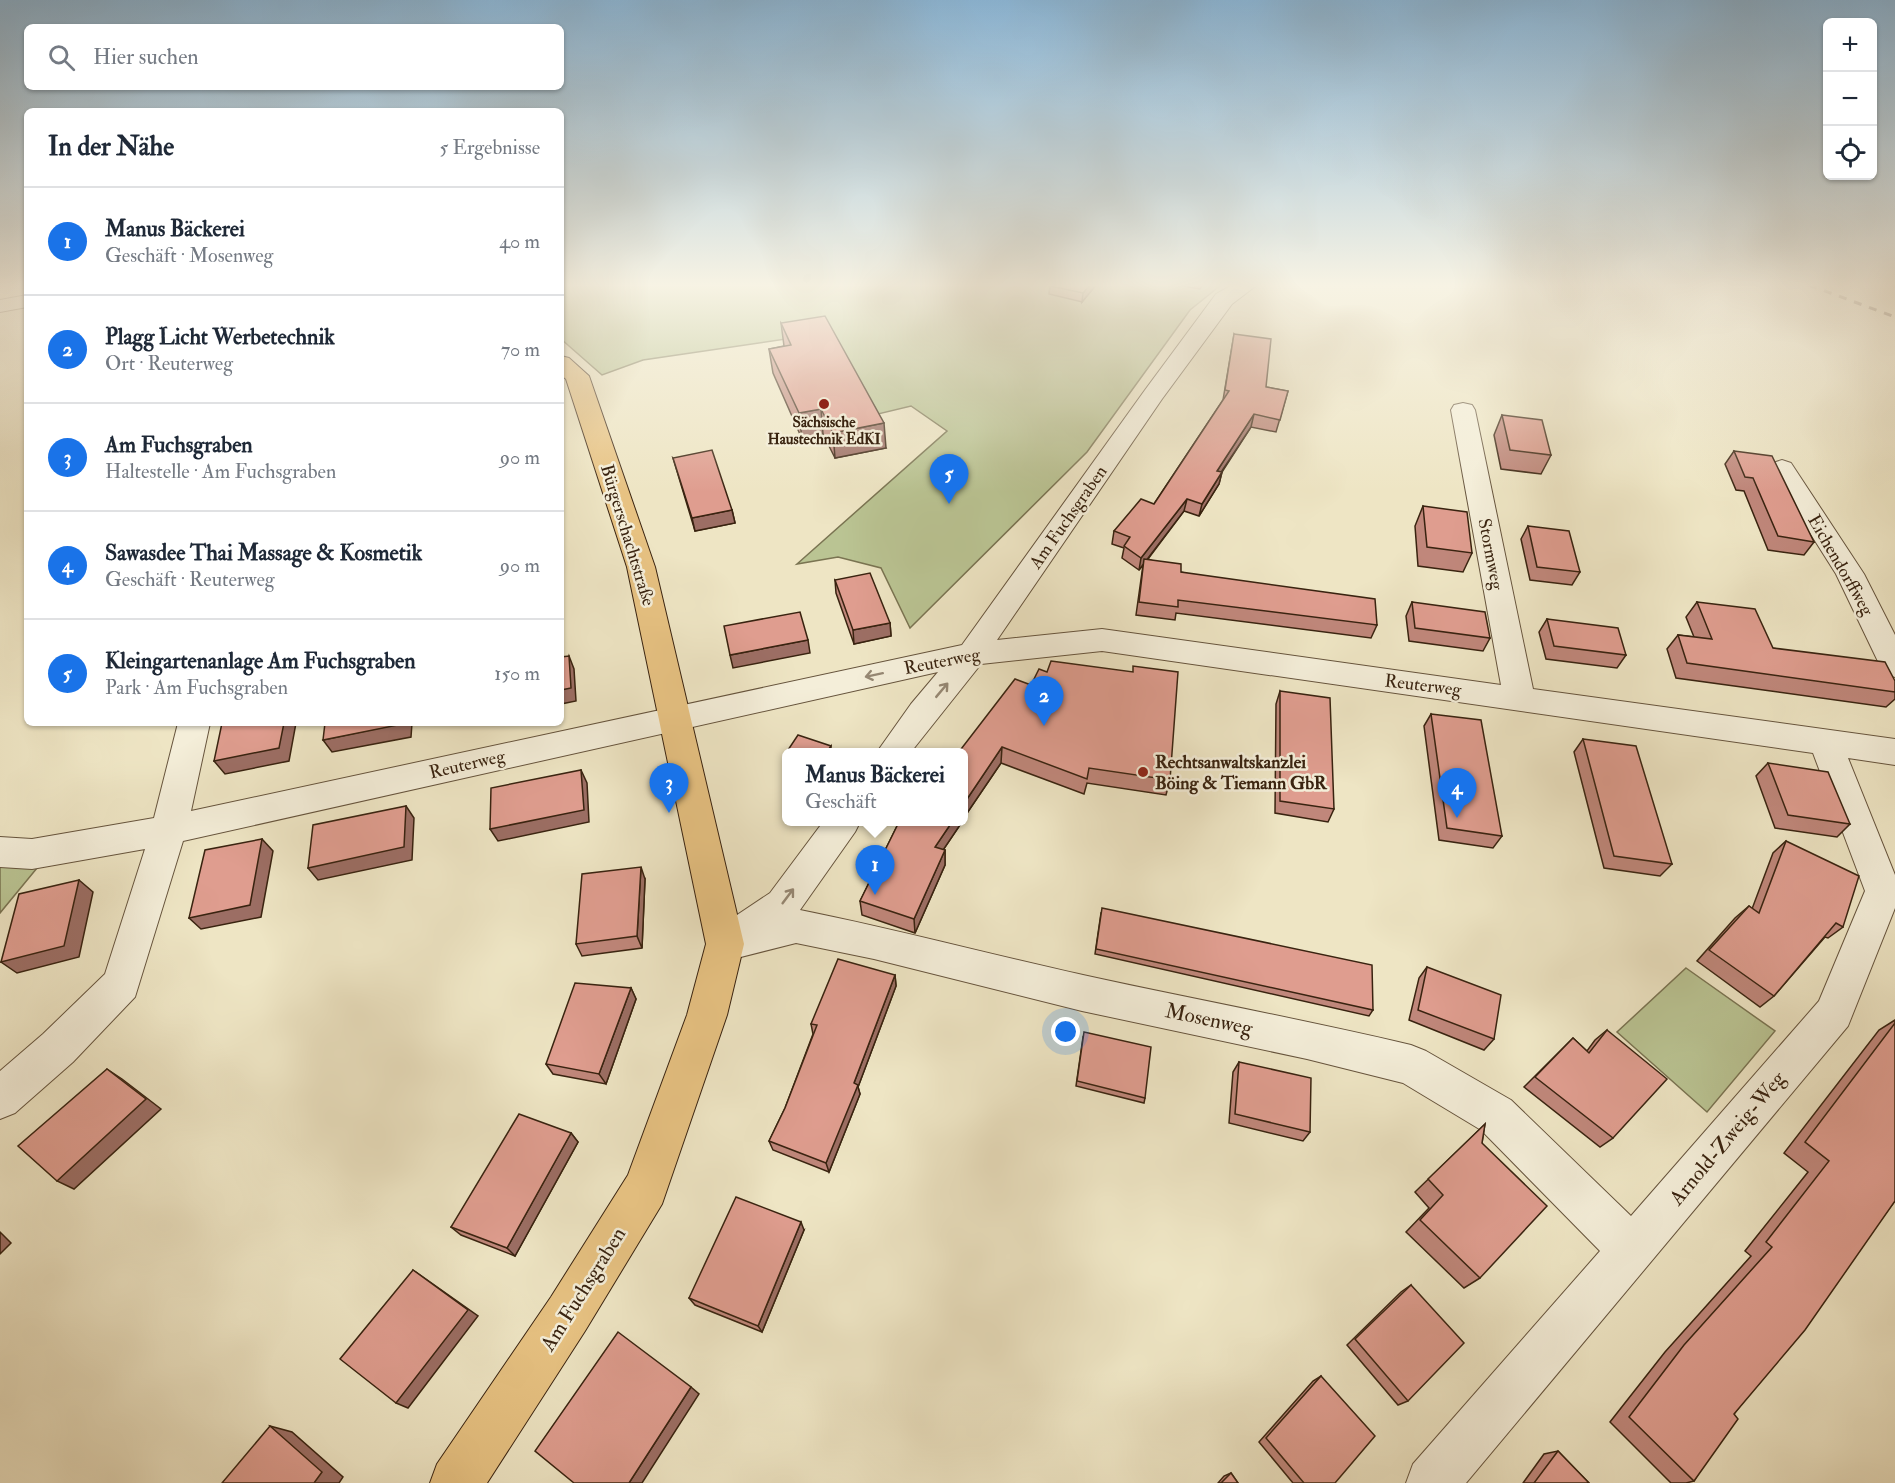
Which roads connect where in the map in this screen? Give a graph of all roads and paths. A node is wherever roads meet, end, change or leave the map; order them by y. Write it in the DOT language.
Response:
graph roads {
  1 [pos="1184,354"];
  2 [pos="564,365"];
  3 [pos="1462,410"];
  4 [pos="1782,468"];
  5 [pos="972,654"];
  6 [pos="1895,666"];
  7 [pos="1519,698"];
  8 [pos="676,717"];
  9 [pos="193,726"];
  10 [pos="1826,744"];
  11 [pos="897,748"];
  12 [pos="1895,752"];
  13 [pos="840,826"];
  14 [pos="169,830"];
  15 [pos="0,852"];
  16 [pos="725,944"];
  17 [pos="0,1098"];
  18 [pos="1632,1250"];
  19 [pos="456,1483"];
  20 [pos="1432,1483"];
  1 -- 5 [label="street, Am Fuchsgraben"];
  2 -- 8 [label="main road, Bürgerschachtstraße"];
  3 -- 7 [label="street, Stormweg"];
  4 -- 6 [label="street, Eichendorffweg"];
  5 -- 7 [label="street, Reuterweg"];
  5 -- 8 [label="street, Reuterweg, one-way"];
  11 -- 5 [label="street, Am Fuchsgraben, one-way"];
  7 -- 10 [label="street, Reuterweg"];
  8 -- 14 [label="street, Reuterweg"];
  8 -- 16 [label="main road, Am Fuchsgraben"];
  9 -- 14 [label="street"];
  10 -- 12 [label="street, Reuterweg"];
  10 -- 18 [label="street, Arnold-Zweig-Weg"];
  16 -- 13 [label="street, one-way"];
  14 -- 15 [label="street, Reuterweg"];
  14 -- 17 [label="street"];
  16 -- 18 [label="street, Mosenweg"];
  16 -- 19 [label="main road, Am Fuchsgraben"];
  18 -- 20 [label="street, Arnold-Zweig-Weg"];
}
